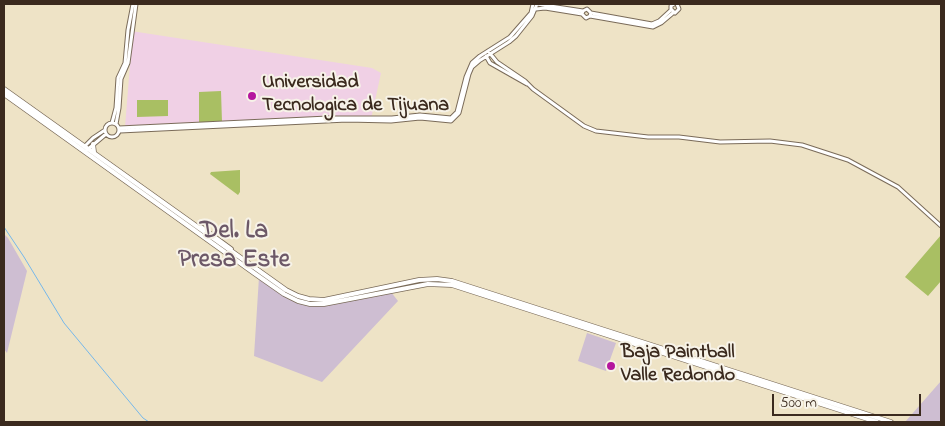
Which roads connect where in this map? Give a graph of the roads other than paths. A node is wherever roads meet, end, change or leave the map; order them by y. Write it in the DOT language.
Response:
graph roads {
  1 [pos="134,4"];
  2 [pos="536,4"];
  3 [pos="678,4"];
  4 [pos="536,9"];
  5 [pos="672,11"];
  6 [pos="582,13"];
  7 [pos="590,15"];
  8 [pos="487,54"];
  9 [pos="4,89"];
  10 [pos="4,94"];
  11 [pos="114,123"];
  12 [pos="120,130"];
  13 [pos="105,132"];
  14 [pos="89,145"];
  15 [pos="83,152"];
  16 [pos="104,166"];
  17 [pos="123,172"];
  18 [pos="941,226"];
  19 [pos="876,422"];
  20 [pos="891,422"];
  1 -- 11 [label="street"];
  2 -- 4 [label="street"];
  2 -- 6 [label="street"];
  2 -- 8 [label="street"];
  3 -- 5 [label="street"];
  3 -- 5 [label="street"];
  4 -- 6 [label="street"];
  4 -- 8 [label="street"];
  5 -- 7 [label="street"];
  6 -- 7 [label="street"];
  6 -- 7 [label="street"];
  8 -- 12 [label="street"];
  8 -- 18 [label="street"];
  9 -- 14 [label="main road"];
  10 -- 15 [label="main road"];
  11 -- 12 [label="street"];
  11 -- 13 [label="street"];
  12 -- 13 [label="street"];
  13 -- 14 [label="street"];
  14 -- 15 [label="street"];
  14 -- 17 [label="main road"];
  15 -- 16 [label="main road"];
  16 -- 17 [label="main road"];
  16 -- 19 [label="main road"];
  17 -- 20 [label="main road"];
}
